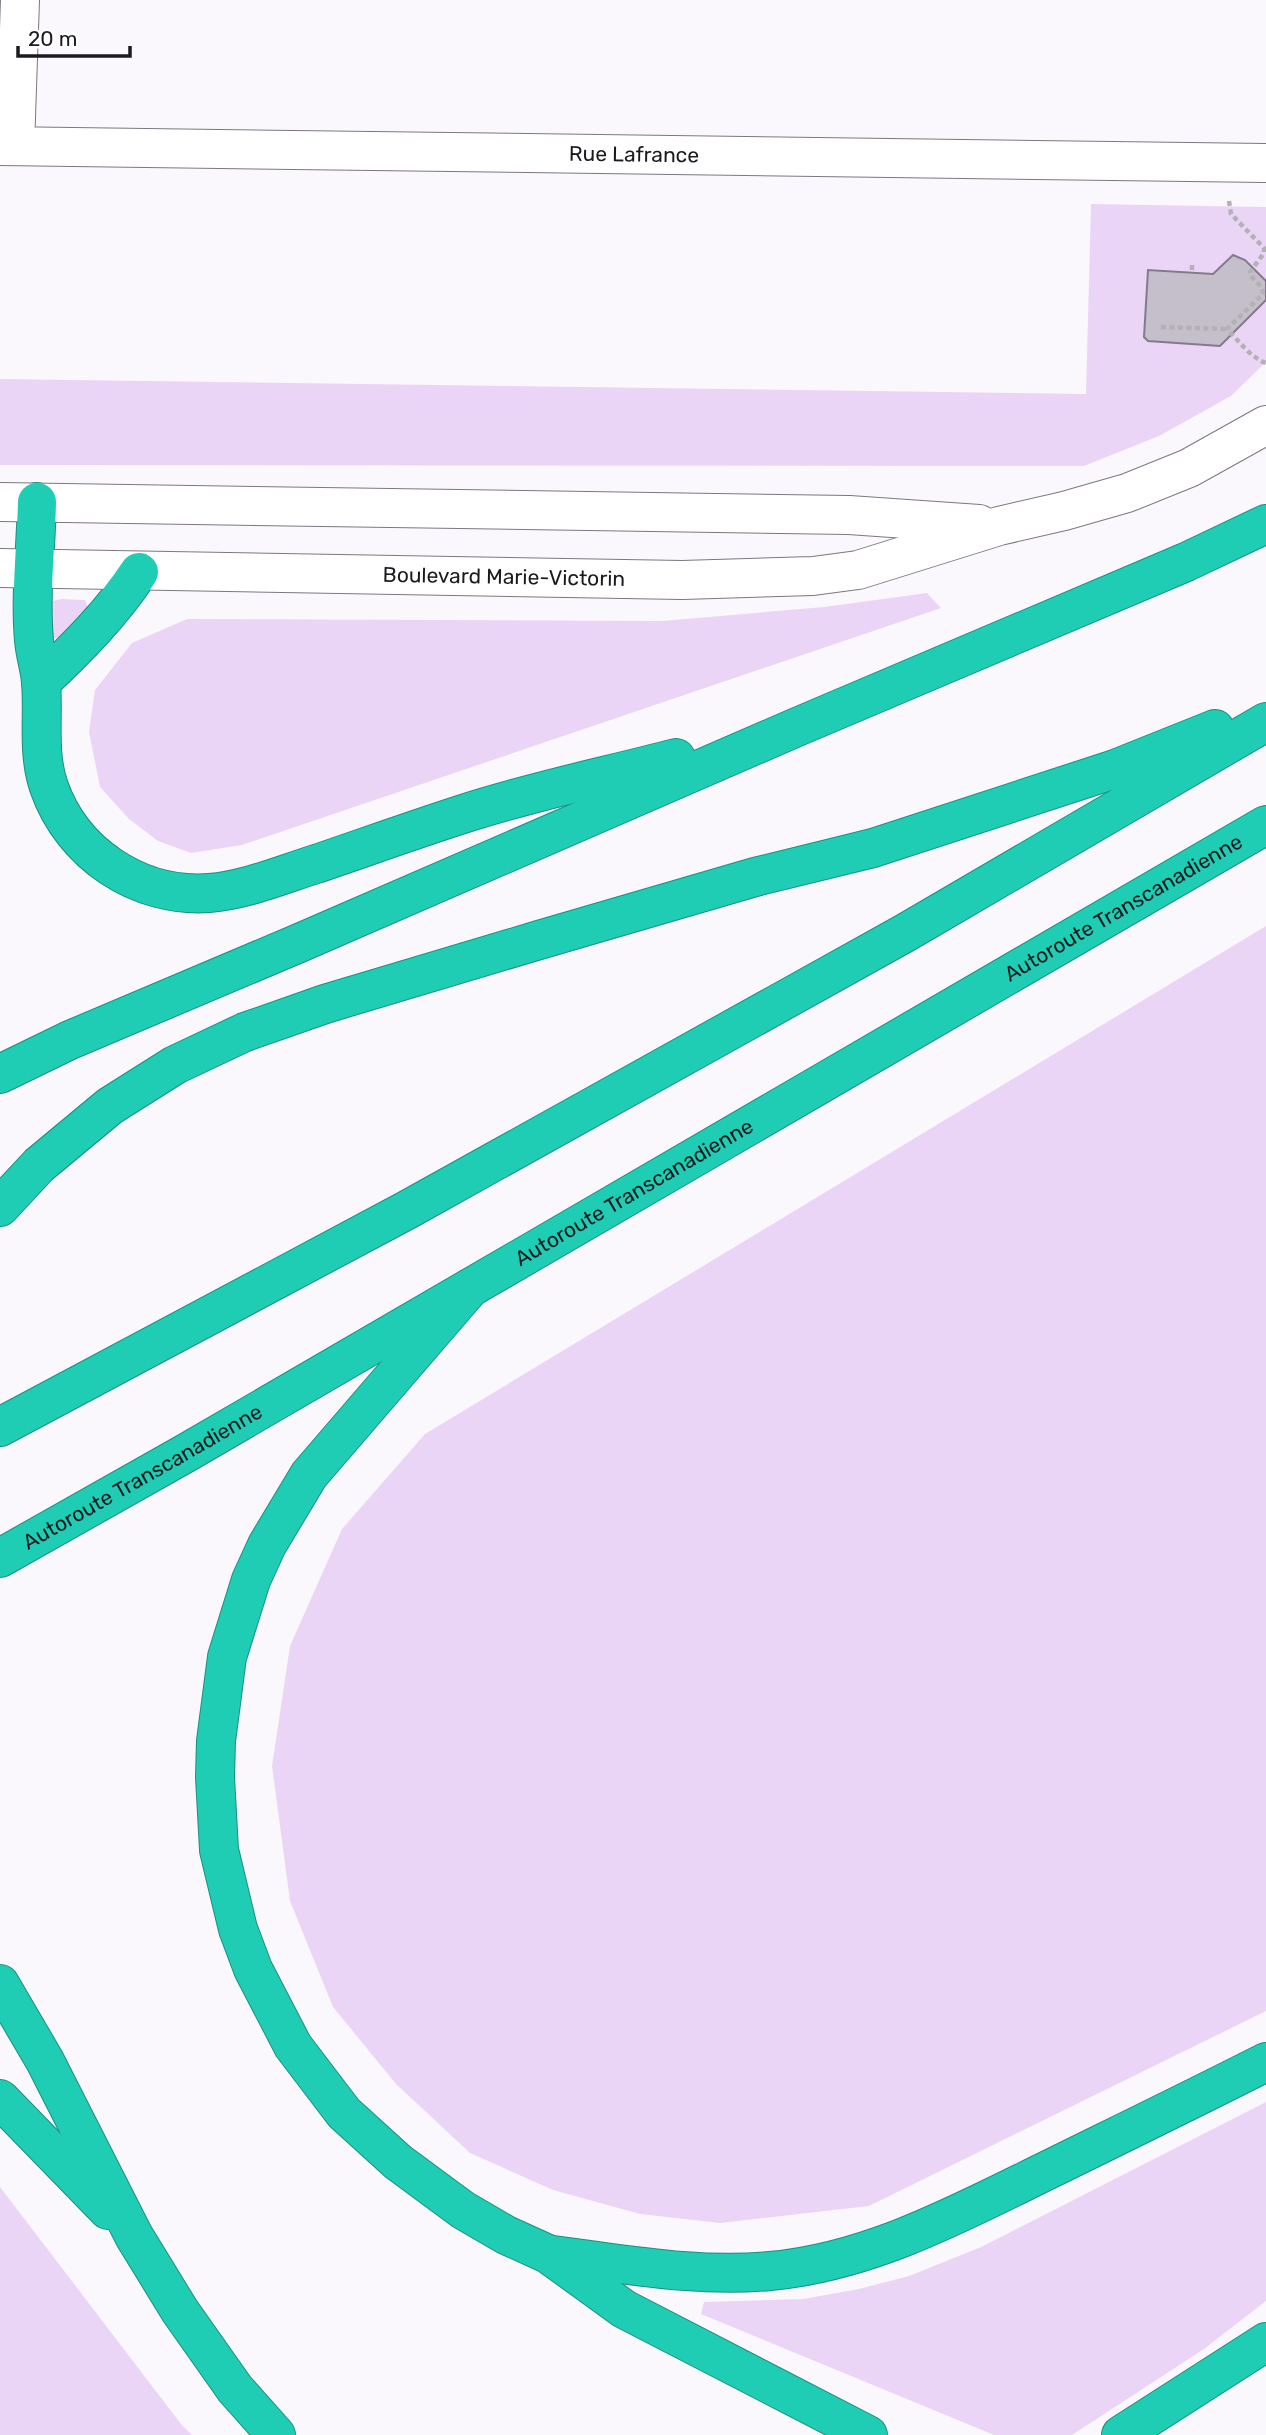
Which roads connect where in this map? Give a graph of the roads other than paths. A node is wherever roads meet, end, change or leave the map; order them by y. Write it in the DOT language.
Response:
graph roads {
  1 [pos="20,0"];
  2 [pos="8,146"];
  3 [pos="1266,163"];
  4 [pos="1266,425"];
  5 [pos="0,502"];
  6 [pos="37,502"];
  7 [pos="1266,524"];
  8 [pos="999,526"];
  9 [pos="17,568"];
  10 [pos="139,572"];
  11 [pos="41,682"];
  12 [pos="1266,709"];
  13 [pos="1266,722"];
  14 [pos="797,727"];
  15 [pos="1266,825"];
  16 [pos="0,1074"];
  17 [pos="0,1207"];
  18 [pos="470,1288"];
  19 [pos="0,1427"];
  20 [pos="0,1558"];
  21 [pos="0,1984"];
  22 [pos="1266,2063"];
  23 [pos="0,2099"];
  24 [pos="134,2236"];
  25 [pos="548,2254"];
  26 [pos="1266,2342"];
  27 [pos="276,2435"];
  28 [pos="868,2435"];
  29 [pos="1121,2435"];
  1 -- 2 [label="street"];
  2 -- 3 [label="street, Rue Lafrance"];
  4 -- 8 [label="street, Boulevard Marie-Victorin"];
  5 -- 6 [label="street, Boulevard Marie-Victorin"];
  6 -- 8 [label="street, Boulevard Marie-Victorin"];
  6 -- 9 [label="highway"];
  7 -- 14 [label="highway"];
  8 -- 10 [label="street, Boulevard Marie-Victorin"];
  9 -- 10 [label="street, Boulevard Marie-Victorin"];
  9 -- 11 [label="highway"];
  10 -- 11 [label="highway"];
  11 -- 14 [label="highway"];
  12 -- 17 [label="highway"];
  13 -- 19 [label="highway"];
  14 -- 16 [label="highway"];
  15 -- 18 [label="highway, Autoroute Transcanadienne"];
  18 -- 20 [label="highway, Autoroute Transcanadienne"];
  18 -- 25 [label="highway"];
  21 -- 24 [label="highway"];
  22 -- 25 [label="highway"];
  23 -- 24 [label="highway"];
  24 -- 27 [label="highway"];
  25 -- 28 [label="highway"];
  26 -- 29 [label="highway"];
}
